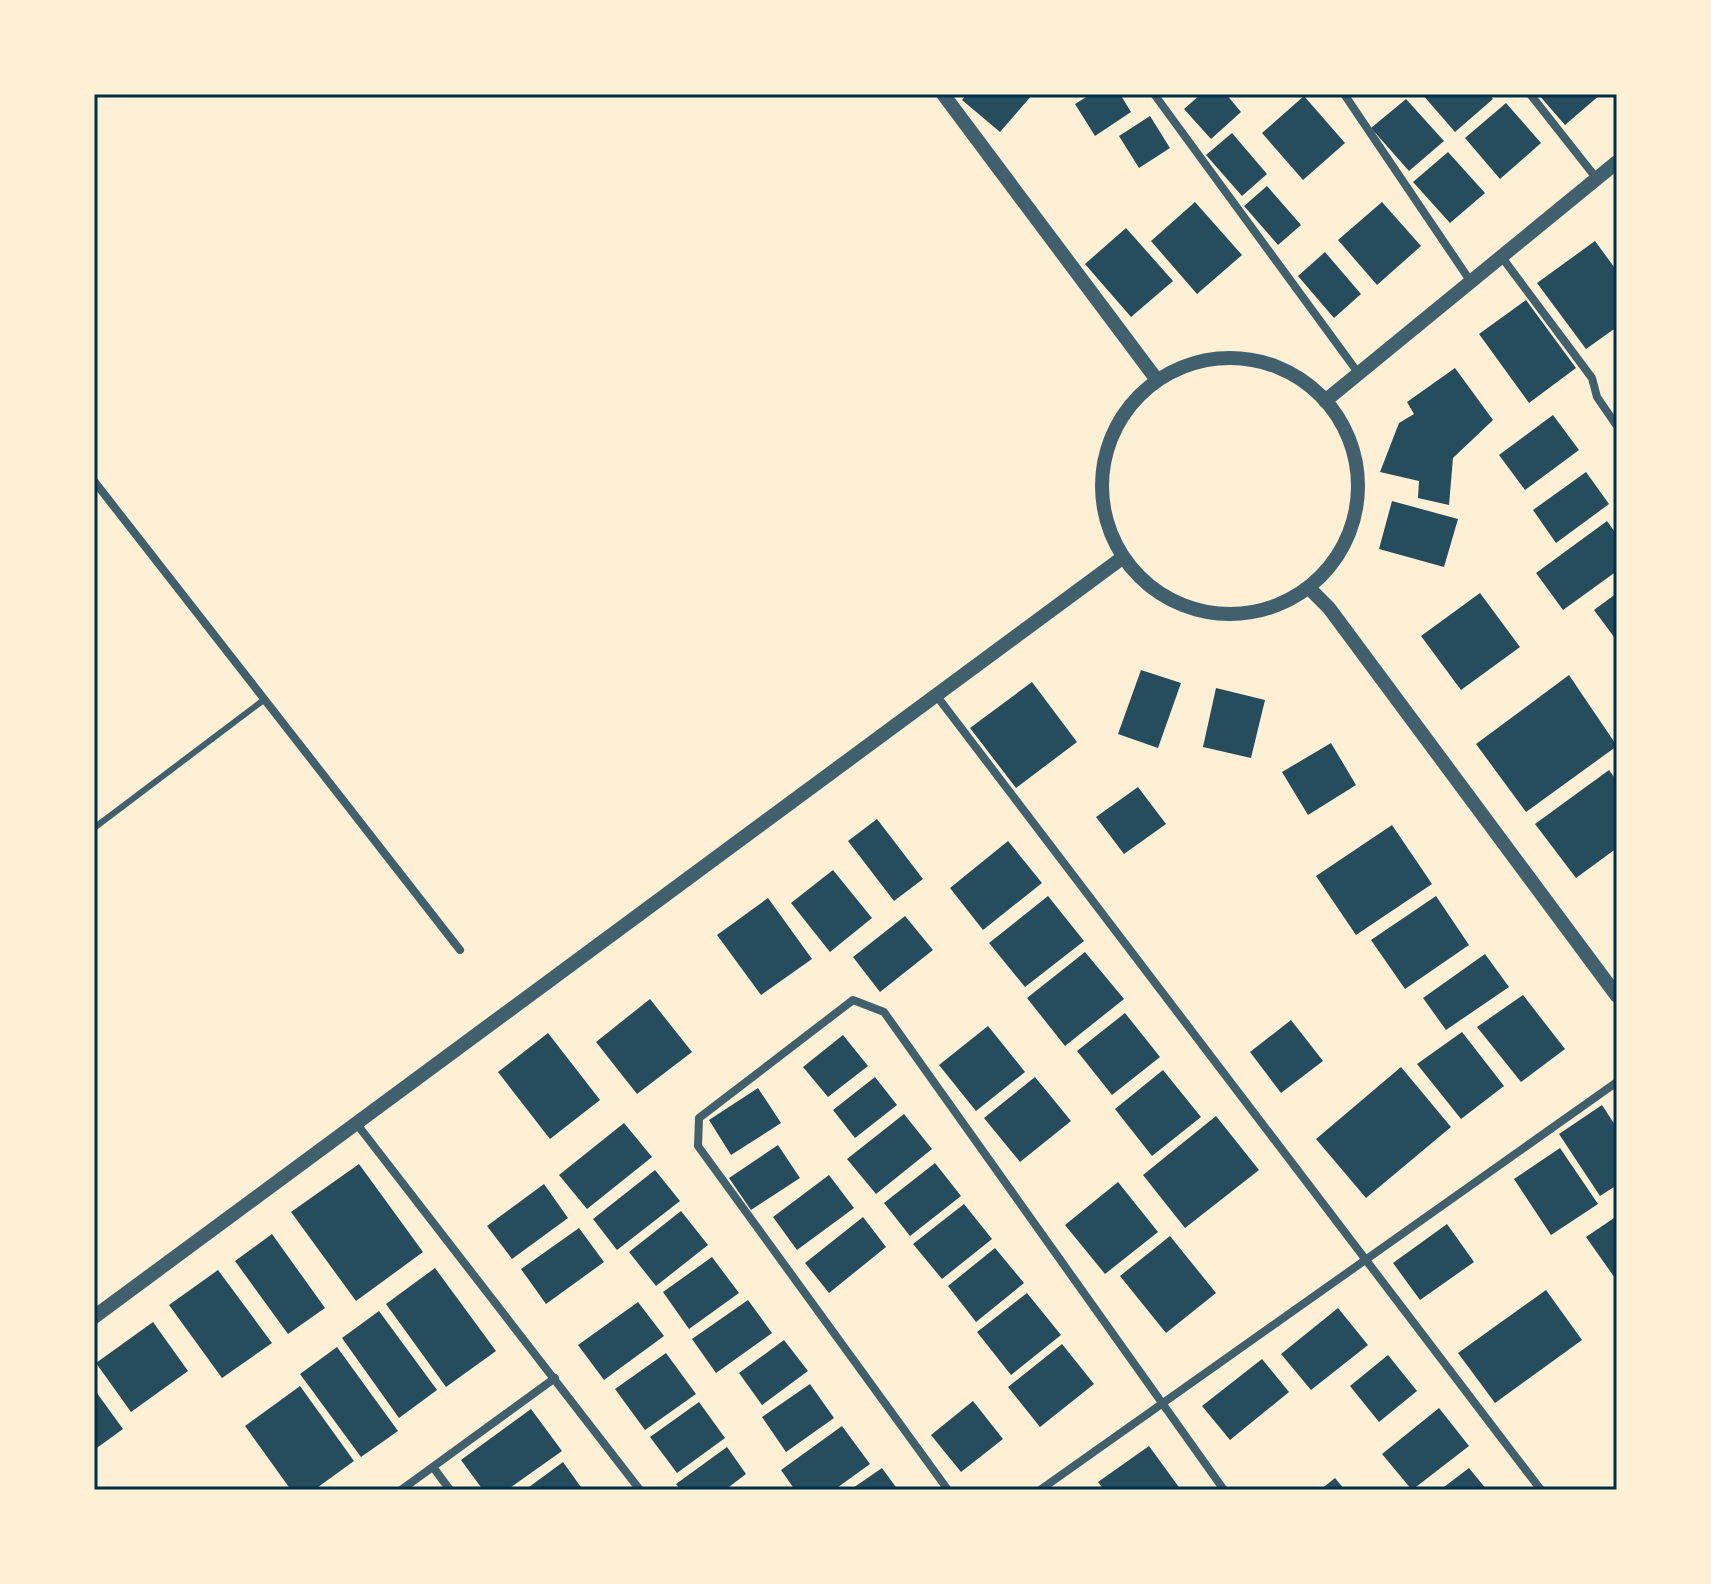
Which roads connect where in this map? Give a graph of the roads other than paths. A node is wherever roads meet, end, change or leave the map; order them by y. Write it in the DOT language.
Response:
graph roads {
  1 [pos="943,94"];
  2 [pos="1154,94"];
  3 [pos="1344,94"];
  4 [pos="1530,94"];
  5 [pos="1617,162"];
  6 [pos="1597,179"];
  7 [pos="1501,256"];
  8 [pos="1471,282"];
  9 [pos="1359,374"];
  10 [pos="1157,380"];
  11 [pos="1325,401"];
  12 [pos="1617,426"];
  13 [pos="94,481"];
  14 [pos="1122,558"];
  15 [pos="1309,588"];
  16 [pos="936,695"];
  17 [pos="265,699"];
  18 [pos="94,828"];
  19 [pos="460,950"];
  20 [pos="1617,996"];
  21 [pos="1617,1082"];
  22 [pos="356,1123"];
  23 [pos="1367,1259"];
  24 [pos="94,1317"];
  25 [pos="555,1378"];
  26 [pos="1160,1405"];
  27 [pos="433,1467"];
  28 [pos="401,1490"];
  29 [pos="450,1490"];
  30 [pos="640,1490"];
  31 [pos="948,1490"];
  32 [pos="1040,1490"];
  33 [pos="1224,1490"];
  34 [pos="1541,1490"];
  1 -- 10 [label="street"];
  2 -- 9 [label="street"];
  3 -- 8 [label="street"];
  4 -- 6 [label="street"];
  5 -- 6 [label="street"];
  6 -- 7 [label="street"];
  7 -- 8 [label="street"];
  7 -- 12 [label="street"];
  8 -- 9 [label="street"];
  9 -- 11 [label="street"];
  10 -- 11 [label="street"];
  10 -- 14 [label="street"];
  11 -- 15 [label="street"];
  13 -- 17 [label="street"];
  14 -- 15 [label="street"];
  14 -- 16 [label="street"];
  15 -- 20 [label="street"];
  16 -- 22 [label="street"];
  16 -- 23 [label="street"];
  17 -- 18 [label="lane"];
  17 -- 19 [label="street"];
  21 -- 23 [label="street"];
  22 -- 24 [label="street"];
  22 -- 25 [label="street"];
  23 -- 26 [label="street"];
  23 -- 34 [label="street"];
  25 -- 27 [label="street"];
  25 -- 30 [label="street"];
  26 -- 31 [label="street"];
  26 -- 32 [label="street"];
  26 -- 33 [label="street"];
  27 -- 28 [label="street"];
  27 -- 29 [label="street"];
}
